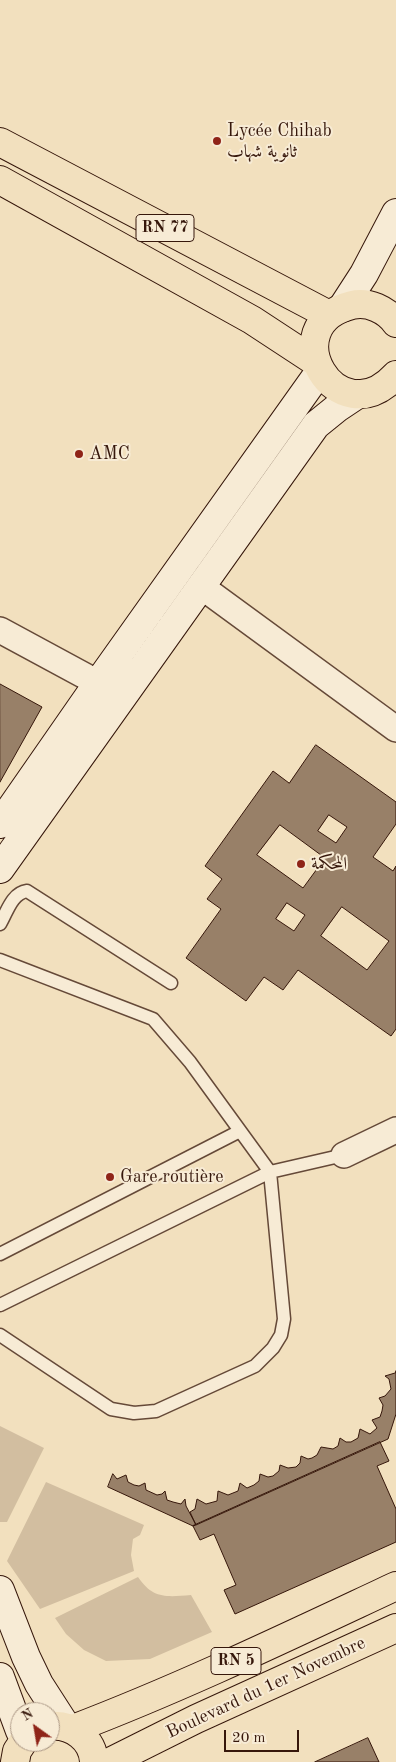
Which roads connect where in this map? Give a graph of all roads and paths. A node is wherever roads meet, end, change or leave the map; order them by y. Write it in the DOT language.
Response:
graph roads {
  1 [pos="0,142"];
  2 [pos="0,180"];
  3 [pos="396,213"];
  4 [pos="335,311"];
  5 [pos="396,320"];
  6 [pos="318,367"];
  7 [pos="393,383"];
  8 [pos="358,394"];
  9 [pos="202,587"];
  10 [pos="0,630"];
  11 [pos="98,683"];
  12 [pos="119,702"];
  13 [pos="396,729"];
  14 [pos="0,824"];
  15 [pos="0,869"];
  16 [pos="0,924"];
  17 [pos="0,960"];
  18 [pos="171,983"];
  19 [pos="396,1130"];
  20 [pos="240,1131"];
  21 [pos="344,1156"];
  22 [pos="270,1172"];
  23 [pos="0,1254"];
  24 [pos="0,1305"];
  25 [pos="0,1335"];
  26 [pos="396,1586"];
  27 [pos="0,1590"];
  28 [pos="396,1628"];
  29 [pos="0,1676"];
  30 [pos="10,1704"];
  31 [pos="63,1727"];
  32 [pos="94,1762"];
  33 [pos="110,1762"];
  1 -- 4 [label="main road, RN 77"];
  2 -- 6 [label="main road"];
  3 -- 4 [label="main road"];
  4 -- 5 [label="main road"];
  4 -- 6 [label="main road"];
  6 -- 8 [label="main road"];
  6 -- 11 [label="main road"];
  7 -- 8 [label="main road"];
  8 -- 9 [label="main road"];
  9 -- 12 [label="main road"];
  9 -- 13 [label="street"];
  10 -- 11 [label="street"];
  11 -- 12 [label="street"];
  11 -- 14 [label="main road"];
  12 -- 15 [label="main road"];
  16 -- 18 [label="lane"];
  17 -- 20 [label="lane"];
  19 -- 21 [label="street"];
  20 -- 22 [label="lane"];
  20 -- 23 [label="lane"];
  21 -- 22 [label="lane"];
  22 -- 24 [label="lane"];
  22 -- 25 [label="lane"];
  26 -- 31 [label="main road, Boulevard du 1er Novembre / RN 5"];
  27 -- 31 [label="main road"];
  28 -- 33 [label="main road, Boulevard du 1er Novembre / RN 5"];
  29 -- 30 [label="main road"];
  31 -- 32 [label="main road"];
}
